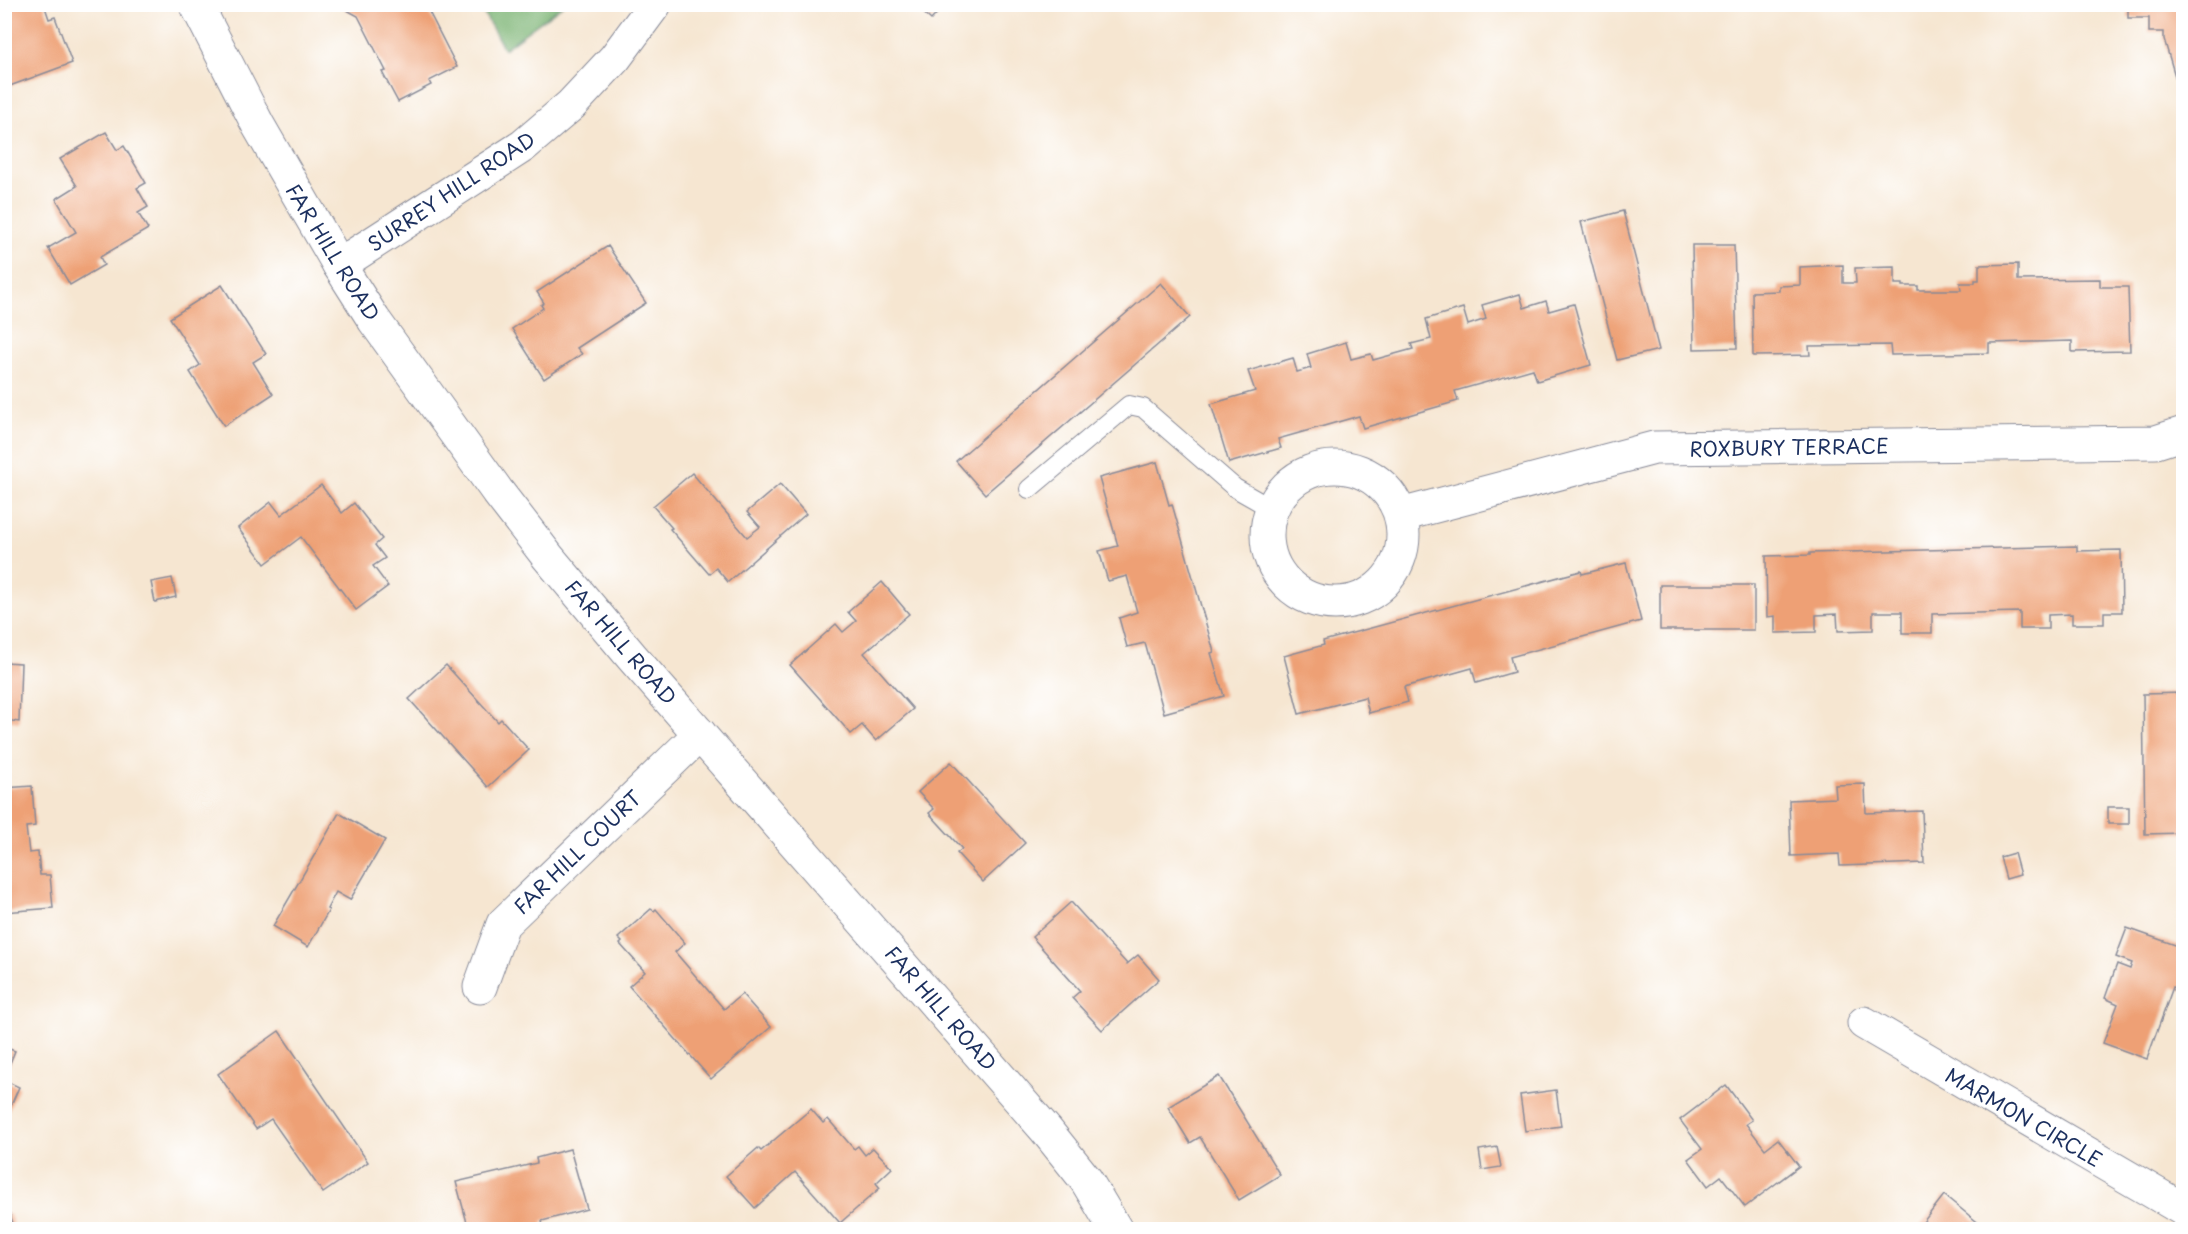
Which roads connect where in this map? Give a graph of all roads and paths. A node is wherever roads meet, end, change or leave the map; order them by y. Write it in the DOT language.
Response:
graph roads {
  1 [pos="196,4"];
  2 [pos="655,4"];
  3 [pos="339,265"];
  4 [pos="2170,438"];
  5 [pos="2184,460"];
  6 [pos="1029,489"];
  7 [pos="1272,509"];
  8 [pos="1401,515"];
  9 [pos="700,734"];
  10 [pos="480,987"];
  11 [pos="1864,1023"];
  12 [pos="2184,1210"];
  13 [pos="1116,1230"];
  1 -- 3 [label="street, FAR HILL ROAD"];
  2 -- 3 [label="street, SURREY HILL ROAD"];
  3 -- 9 [label="street, FAR HILL ROAD"];
  4 -- 5 [label="street"];
  4 -- 8 [label="street, ROXBURY TERRACE"];
  6 -- 7 [label="lane"];
  7 -- 8 [label="street"];
  7 -- 8 [label="street"];
  9 -- 10 [label="street, FAR HILL COURT"];
  9 -- 13 [label="street, FAR HILL ROAD"];
  11 -- 12 [label="street, MARMON CIRCLE"];
}
